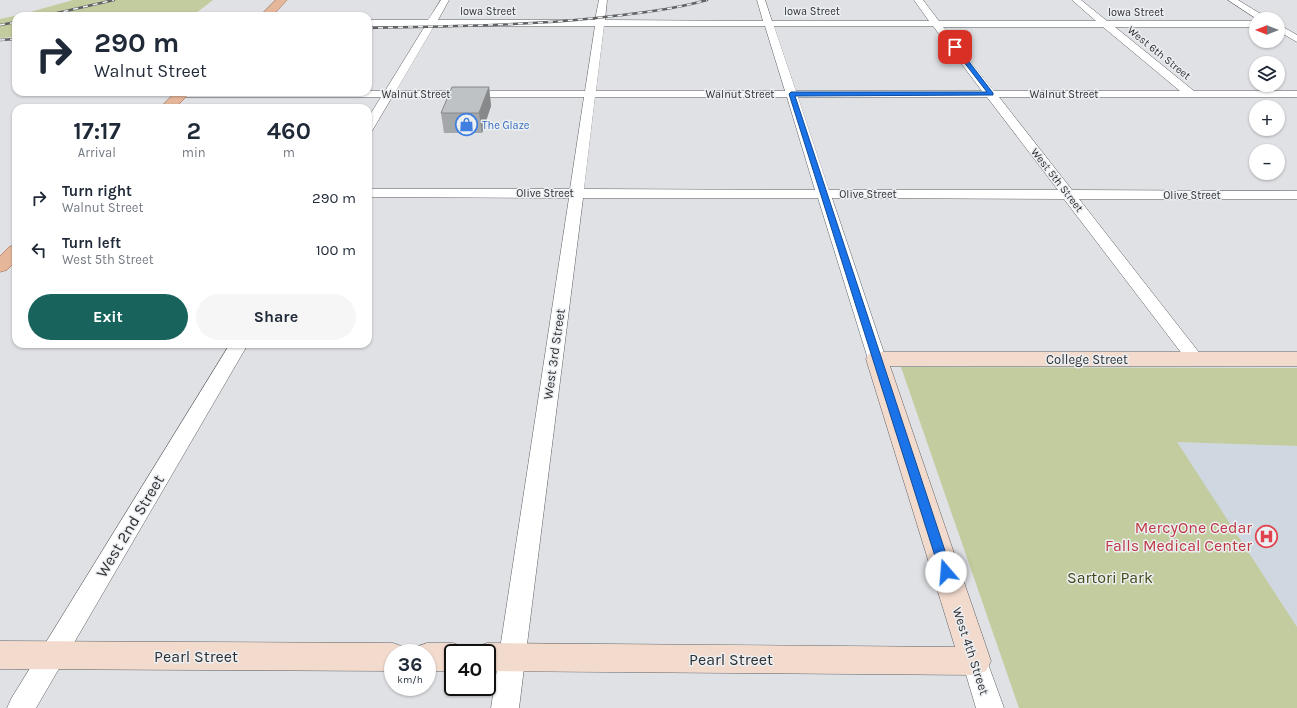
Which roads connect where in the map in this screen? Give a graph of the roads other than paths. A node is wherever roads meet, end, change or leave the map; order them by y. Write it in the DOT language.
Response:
graph roads {
  1 [pos="282,0"];
  2 [pos="445,0"];
  3 [pos="603,0"];
  4 [pos="761,0"];
  5 [pos="918,0"];
  6 [pos="1076,0"];
  7 [pos="1232,0"];
  8 [pos="270,12"];
  9 [pos="1252,12"];
  10 [pos="372,23"];
  11 [pos="431,23"];
  12 [pos="600,23"];
  13 [pos="769,23"];
  14 [pos="936,24"];
  15 [pos="1105,24"];
  16 [pos="1249,24"];
  17 [pos="1285,24"];
  18 [pos="1293,24"];
  19 [pos="1285,31"];
  20 [pos="1297,39"];
  21 [pos="372,94"];
  22 [pos="389,94"];
  23 [pos="590,94"];
  24 [pos="791,94"];
  25 [pos="991,94"];
  26 [pos="1191,94"];
  27 [pos="1297,94"];
  28 [pos="180,96"];
  29 [pos="171,104"];
  30 [pos="372,122"];
  31 [pos="372,193"];
  32 [pos="576,193"];
  33 [pos="824,194"];
  34 [pos="1068,194"];
  35 [pos="1297,195"];
  36 [pos="12,255"];
  37 [pos="0,266"];
  38 [pos="237,348"];
  39 [pos="877,359"];
  40 [pos="1195,359"];
  41 [pos="1297,359"];
  42 [pos="0,655"];
  43 [pos="53,655"];
  44 [pos="384,657"];
  45 [pos="499,658"];
  46 [pos="975,661"];
  47 [pos="21,708"];
  48 [pos="505,708"];
  49 [pos="990,708"];
  1 -- 8 [label="main road"];
  2 -- 11 [label="street"];
  3 -- 12 [label="street, West 3rd Street"];
  4 -- 13 [label="street, West 4th Street"];
  5 -- 14 [label="street, West 5th Street"];
  6 -- 15 [label="street, West 6th Street"];
  7 -- 9 [label="street"];
  10 -- 11 [label="street, Iowa Street"];
  11 -- 12 [label="street, Iowa Street"];
  11 -- 22 [label="street"];
  12 -- 13 [label="street, Iowa Street"];
  12 -- 23 [label="street, West 3rd Street"];
  13 -- 14 [label="street, Iowa Street"];
  13 -- 24 [label="street, West 4th Street"];
  14 -- 15 [label="street, Iowa Street"];
  14 -- 25 [label="street, West 5th Street"];
  15 -- 16 [label="street, Iowa Street"];
  15 -- 26 [label="street, West 6th Street"];
  17 -- 18 [label="street"];
  19 -- 20 [label="street"];
  21 -- 22 [label="street, Walnut Street"];
  22 -- 23 [label="street, Walnut Street"];
  22 -- 30 [label="street"];
  23 -- 24 [label="street, Walnut Street"];
  23 -- 32 [label="street, West 3rd Street"];
  24 -- 25 [label="street, Walnut Street"];
  24 -- 33 [label="street, West 4th Street"];
  25 -- 26 [label="street, Walnut Street"];
  25 -- 34 [label="street, West 5th Street"];
  26 -- 27 [label="street, Walnut Street"];
  28 -- 29 [label="main road"];
  31 -- 32 [label="street, Olive Street"];
  32 -- 33 [label="street, Olive Street"];
  32 -- 45 [label="street, West 3rd Street"];
  33 -- 34 [label="street, Olive Street"];
  33 -- 39 [label="street, West 4th Street"];
  34 -- 35 [label="street, Olive Street"];
  34 -- 40 [label="street, West 5th Street"];
  36 -- 37 [label="main road"];
  38 -- 43 [label="street, West 2nd Street"];
  39 -- 40 [label="street, College Street"];
  39 -- 46 [label="street, West 4th Street"];
  40 -- 41 [label="street, College Street"];
  42 -- 43 [label="street, Pearl Street"];
  43 -- 44 [label="street, Pearl Street"];
  43 -- 47 [label="street, West 2nd Street"];
  45 -- 46 [label="street, Pearl Street"];
  45 -- 48 [label="street, West 3rd Street"];
  46 -- 49 [label="street, West 4th Street"];
}
